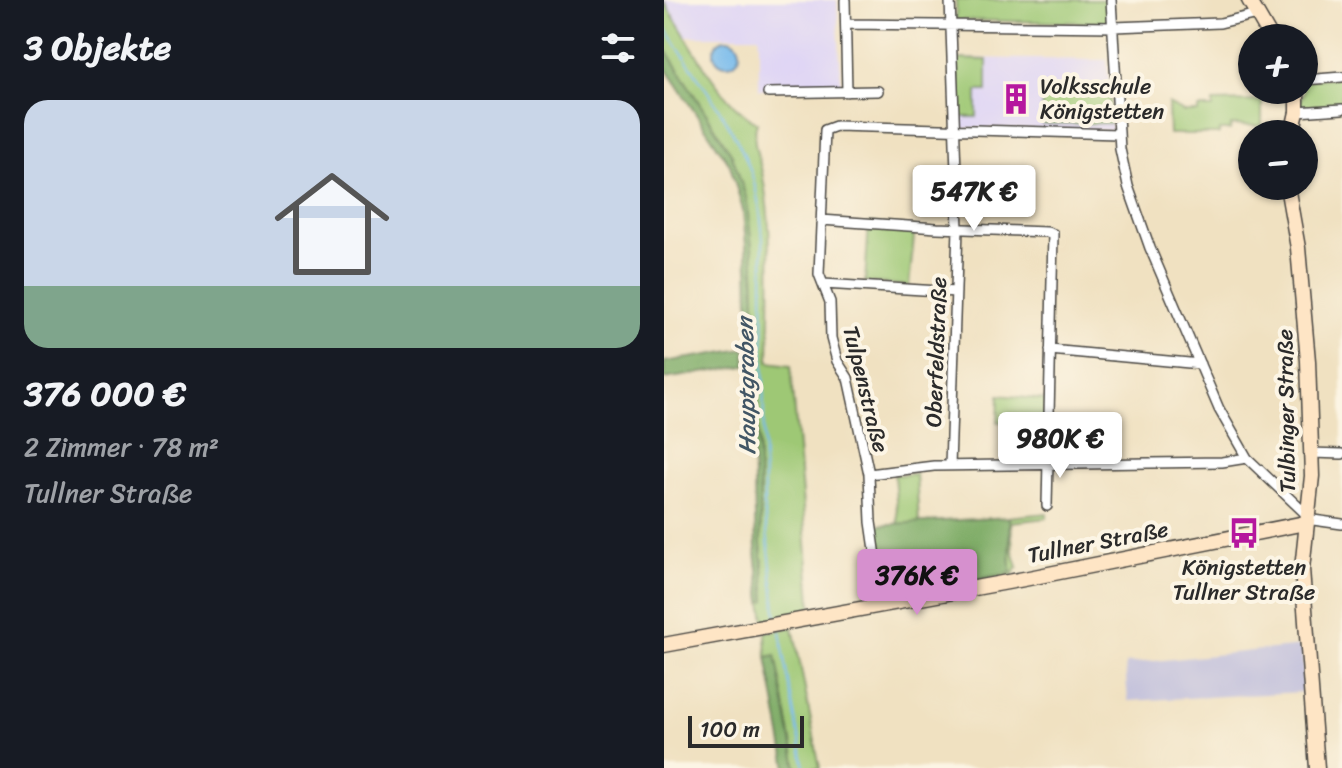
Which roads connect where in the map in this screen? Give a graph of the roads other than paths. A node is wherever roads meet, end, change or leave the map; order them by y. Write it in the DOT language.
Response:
graph roads {
  1 [pos="845,0"];
  2 [pos="950,0"];
  3 [pos="1111,0"];
  4 [pos="1249,0"];
  5 [pos="1257,14"];
  6 [pos="846,24"];
  7 [pos="950,24"];
  8 [pos="1263,24"];
  9 [pos="1114,27"];
  10 [pos="1342,77"];
  11 [pos="1318,81"];
  12 [pos="878,91"];
  13 [pos="847,92"];
  14 [pos="768,93"];
  15 [pos="1299,104"];
  16 [pos="1342,109"];
  17 [pos="1297,112"];
  18 [pos="1295,120"];
  19 [pos="956,128"];
  20 [pos="1118,134"];
  21 [pos="1289,200"];
  22 [pos="821,220"];
  23 [pos="958,229"];
  24 [pos="823,284"];
  25 [pos="956,292"];
  26 [pos="1050,350"];
  27 [pos="1200,364"];
  28 [pos="1311,453"];
  29 [pos="1342,454"];
  30 [pos="1247,458"];
  31 [pos="1047,463"];
  32 [pos="950,466"];
  33 [pos="869,474"];
  34 [pos="1047,506"];
  35 [pos="1306,519"];
  36 [pos="1342,524"];
  37 [pos="883,605"];
  38 [pos="664,645"];
  39 [pos="1316,731"];
  40 [pos="1317,768"];
  41 [pos="1324,768"];
  1 -- 6 [label="street"];
  2 -- 7 [label="street, Oberfeldstraße"];
  3 -- 9 [label="street"];
  4 -- 5 [label="main road"];
  5 -- 8 [label="main road"];
  5 -- 9 [label="street"];
  6 -- 7 [label="street"];
  6 -- 13 [label="street"];
  7 -- 9 [label="street"];
  7 -- 19 [label="street, Oberfeldstraße"];
  9 -- 20 [label="street"];
  10 -- 11 [label="street"];
  12 -- 13 [label="street"];
  13 -- 14 [label="street"];
  15 -- 17 [label="main road"];
  16 -- 17 [label="street"];
  17 -- 18 [label="main road"];
  19 -- 20 [label="street"];
  19 -- 22 [label="street, Tulpenstraße"];
  19 -- 23 [label="street, Oberfeldstraße"];
  20 -- 27 [label="street"];
  21 -- 28 [label="main road, Tulbinger Straße"];
  22 -- 23 [label="street"];
  22 -- 24 [label="street, Tulpenstraße"];
  23 -- 25 [label="street, Oberfeldstraße"];
  23 -- 26 [label="street"];
  24 -- 25 [label="street"];
  24 -- 33 [label="street, Tulpenstraße"];
  25 -- 32 [label="street, Oberfeldstraße"];
  26 -- 27 [label="street"];
  26 -- 31 [label="street"];
  27 -- 30 [label="street"];
  28 -- 29 [label="street"];
  28 -- 35 [label="main road, Tulbinger Straße"];
  30 -- 31 [label="street"];
  30 -- 35 [label="street"];
  31 -- 32 [label="street"];
  31 -- 34 [label="street"];
  32 -- 33 [label="street"];
  33 -- 37 [label="street, Tulpenstraße"];
  35 -- 36 [label="street"];
  35 -- 37 [label="main road, Tullner Straße"];
  35 -- 39 [label="main road, Tulbinger Straße"];
  37 -- 38 [label="main road, Tullner Straße"];
  39 -- 40 [label="main road"];
  39 -- 41 [label="main road"];
}
